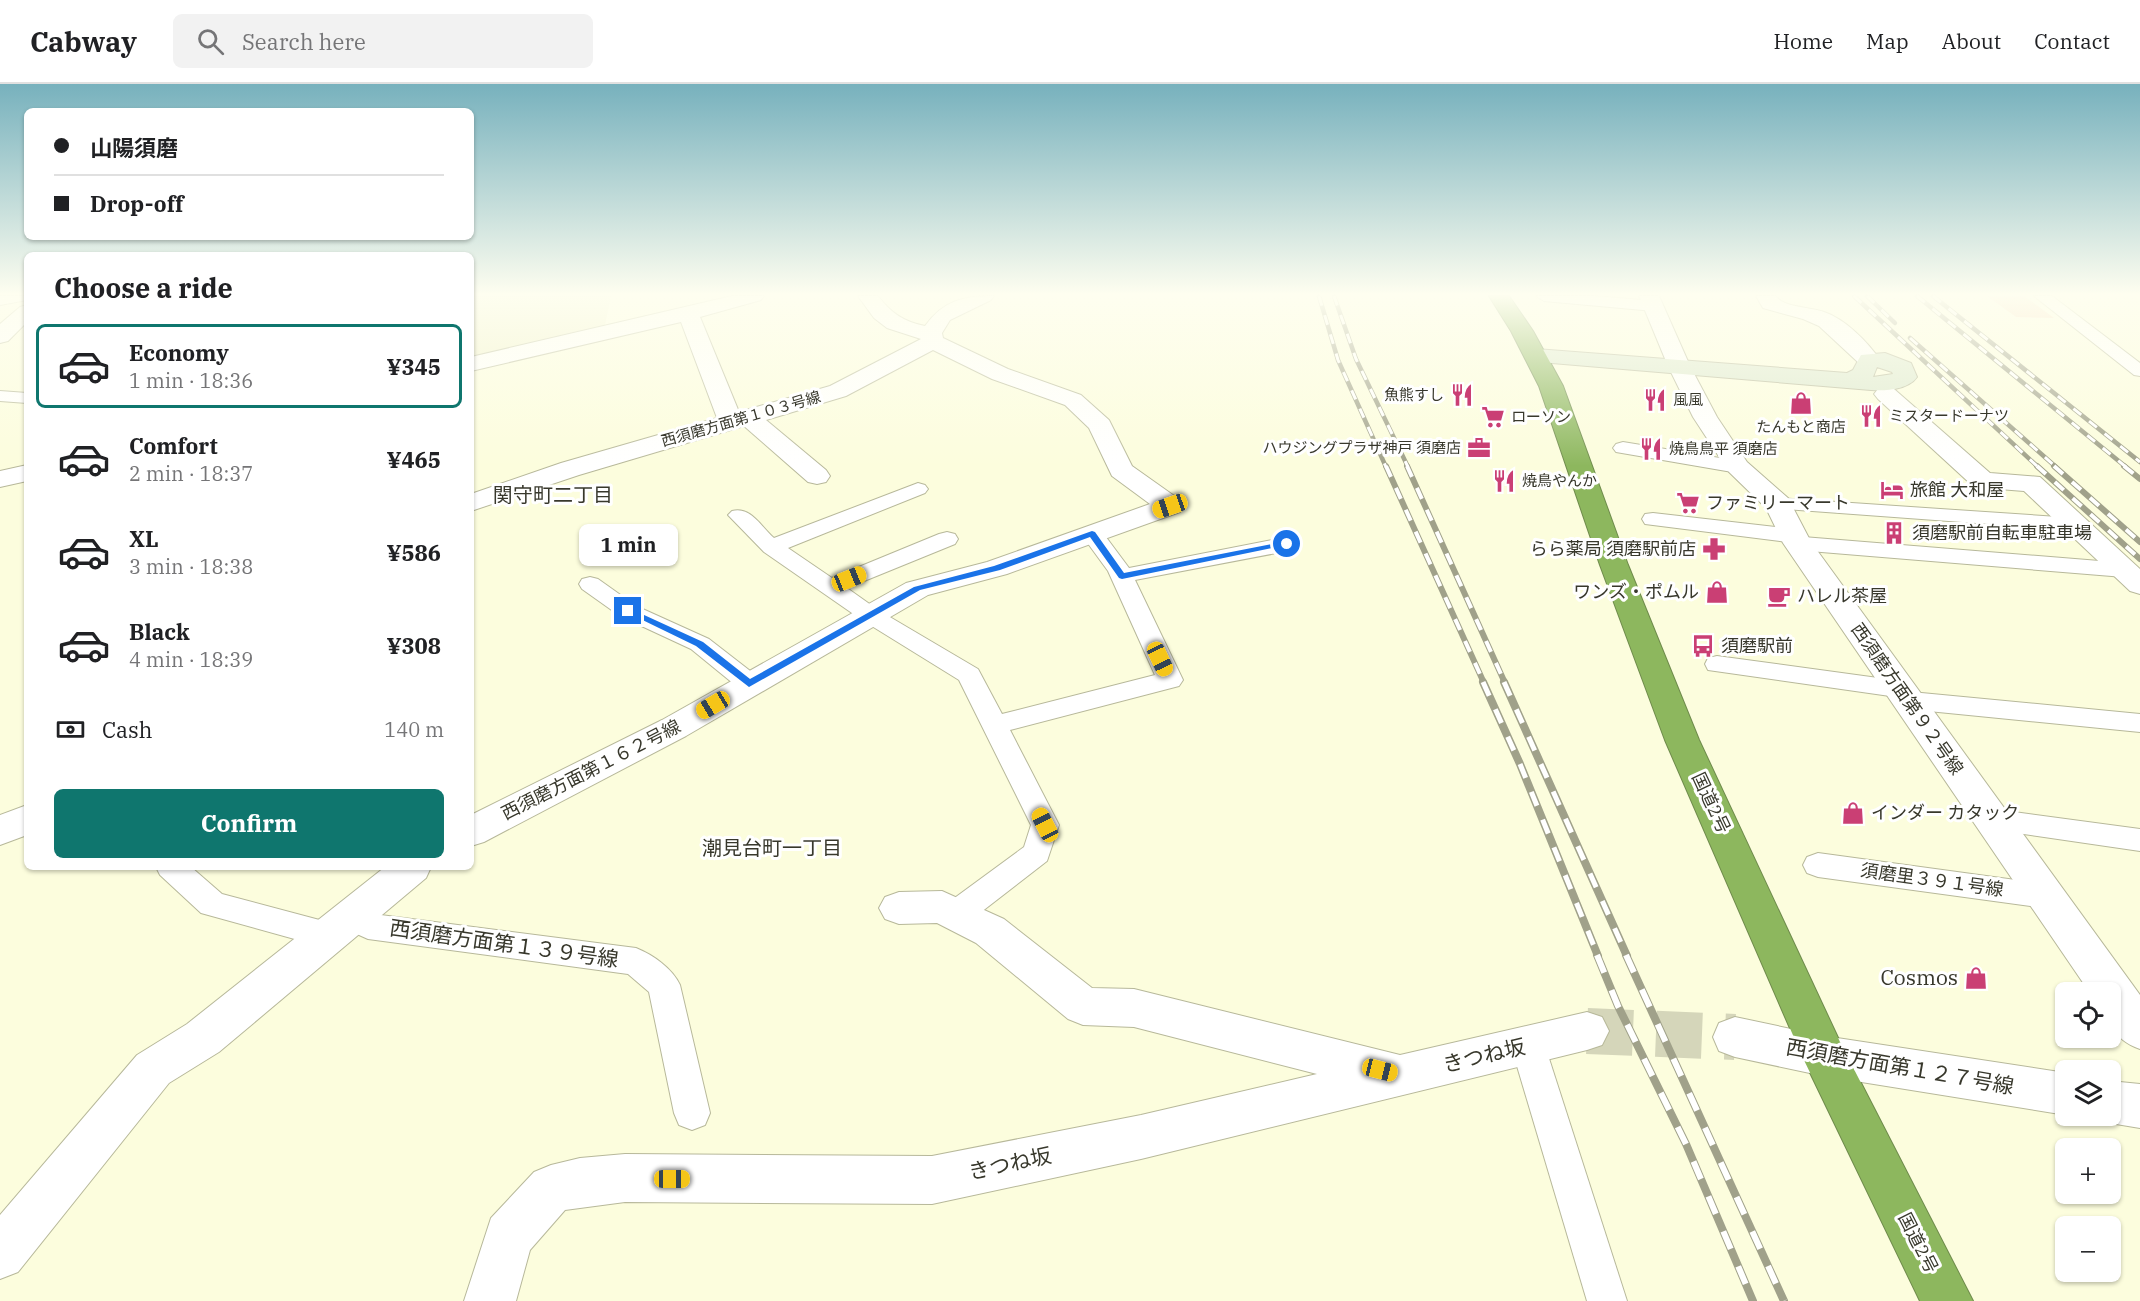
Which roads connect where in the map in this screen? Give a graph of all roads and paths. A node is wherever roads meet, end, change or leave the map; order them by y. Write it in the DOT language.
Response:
graph roads {
  1 [pos="517,353"];
  2 [pos="706,353"];
  3 [pos="907,353"];
  4 [pos="961,353"];
  5 [pos="1534,353"];
  6 [pos="1674,353"];
  7 [pos="1861,353"];
  8 [pos="2116,353"];
  9 [pos="1536,356"];
  10 [pos="1869,360"];
  11 [pos="474,363"];
  12 [pos="1679,366"];
  13 [pos="2140,371"];
  14 [pos="1850,380"];
  15 [pos="1886,394"];
  16 [pos="0,396"];
  17 [pos="24,398"];
  18 [pos="739,420"];
  19 [pos="1623,448"];
  20 [pos="1738,467"];
  21 [pos="24,474"];
  22 [pos="817,476"];
  23 [pos="0,479"];
  24 [pos="918,489"];
  25 [pos="474,501"];
  26 [pos="1778,504"];
  27 [pos="739,515"];
  28 [pos="1653,519"];
  29 [pos="2073,524"];
  30 [pos="1092,534"];
  31 [pos="947,539"];
  32 [pos="1795,540"];
  33 [pos="1287,544"];
  34 [pos="772,547"];
  35 [pos="1122,576"];
  36 [pos="2132,578"];
  37 [pos="590,585"];
  38 [pos="829,587"];
  39 [pos="870,615"];
  40 [pos="1717,664"];
  41 [pos="749,683"];
  42 [pos="1904,694"];
  43 [pos="2140,723"];
  44 [pos="994,725"];
  45 [pos="24,820"];
  46 [pos="1992,820"];
  47 [pos="474,830"];
  48 [pos="0,831"];
  49 [pos="2140,840"];
  50 [pos="1818,865"];
  51 [pos="174,870"];
  52 [pos="408,870"];
  53 [pos="2045,896"];
  54 [pos="899,908"];
  55 [pos="956,914"];
  56 [pos="339,926"];
  57 [pos="2128,1001"];
  58 [pos="2140,1030"];
  59 [pos="1587,1031"];
  60 [pos="1735,1037"];
  61 [pos="1527,1046"];
  62 [pos="1824,1056"];
  63 [pos="1402,1076"];
  64 [pos="2055,1092"];
  65 [pos="2121,1103"];
  66 [pos="2140,1106"];
  67 [pos="693,1113"];
  68 [pos="0,1254"];
  69 [pos="490,1301"];
  70 [pos="1607,1301"];
  71 [pos="1947,1301"];
  1 -- 11 [label="street"];
  2 -- 18 [label="street"];
  3 -- 18 [label="street, 西須磨方面第１０３号線"];
  4 -- 30 [label="street, 西須磨方面第１６２号線"];
  5 -- 9 [label="highway, 国道2号"];
  6 -- 12 [label="street, 西須磨方面第９２号線"];
  7 -- 10 [label="street"];
  8 -- 13 [label="lane"];
  9 -- 12 [label="main road"];
  9 -- 62 [label="highway, 国道2号"];
  10 -- 14 [label="main road"];
  10 -- 14 [label="main road"];
  12 -- 14 [label="main road"];
  12 -- 20 [label="street, 西須磨方面第９２号線"];
  15 -- 29 [label="street"];
  16 -- 17 [label="lane"];
  18 -- 22 [label="street"];
  18 -- 25 [label="street, 西須磨方面第１０３号線"];
  19 -- 20 [label="lane"];
  20 -- 26 [label="street, 西須磨方面第９２号線"];
  21 -- 23 [label="street"];
  24 -- 34 [label="lane"];
  26 -- 29 [label="lane"];
  26 -- 32 [label="street, 西須磨方面第９２号線"];
  27 -- 34 [label="lane"];
  28 -- 32 [label="lane"];
  29 -- 36 [label="street"];
  30 -- 35 [label="lane"];
  30 -- 39 [label="street, 西須磨方面第１６２号線"];
  31 -- 38 [label="lane"];
  32 -- 36 [label="lane"];
  32 -- 42 [label="street, 西須磨方面第９２号線"];
  33 -- 35 [label="lane"];
  34 -- 38 [label="lane"];
  35 -- 44 [label="lane"];
  37 -- 41 [label="lane"];
  38 -- 39 [label="lane"];
  39 -- 41 [label="street, 西須磨方面第１６２号線"];
  39 -- 44 [label="lane"];
  40 -- 42 [label="lane"];
  41 -- 47 [label="street, 西須磨方面第１６２号線"];
  42 -- 43 [label="lane"];
  42 -- 46 [label="street, 西須磨方面第９２号線"];
  44 -- 55 [label="lane"];
  45 -- 48 [label="street"];
  46 -- 49 [label="lane"];
  46 -- 53 [label="street, 西須磨方面第９２号線"];
  50 -- 53 [label="lane, 須磨里３９１号線"];
  51 -- 56 [label="lane, 西須磨方面第１３９号線"];
  52 -- 56 [label="street"];
  53 -- 57 [label="street, 西須磨方面第９２号線"];
  54 -- 55 [label="street"];
  55 -- 63 [label="street"];
  56 -- 67 [label="lane, 西須磨方面第１３９号線"];
  56 -- 68 [label="street"];
  57 -- 58 [label="street, 西須磨方面第９２号線"];
  59 -- 61 [label="street, きつね坂"];
  60 -- 62 [label="street, 西須磨方面第１２７号線"];
  61 -- 63 [label="street, きつね坂"];
  61 -- 70 [label="lane"];
  62 -- 64 [label="street, 西須磨方面第１２７号線"];
  62 -- 71 [label="highway, 国道2号"];
  63 -- 69 [label="street, きつね坂"];
  65 -- 66 [label="street"];
}
